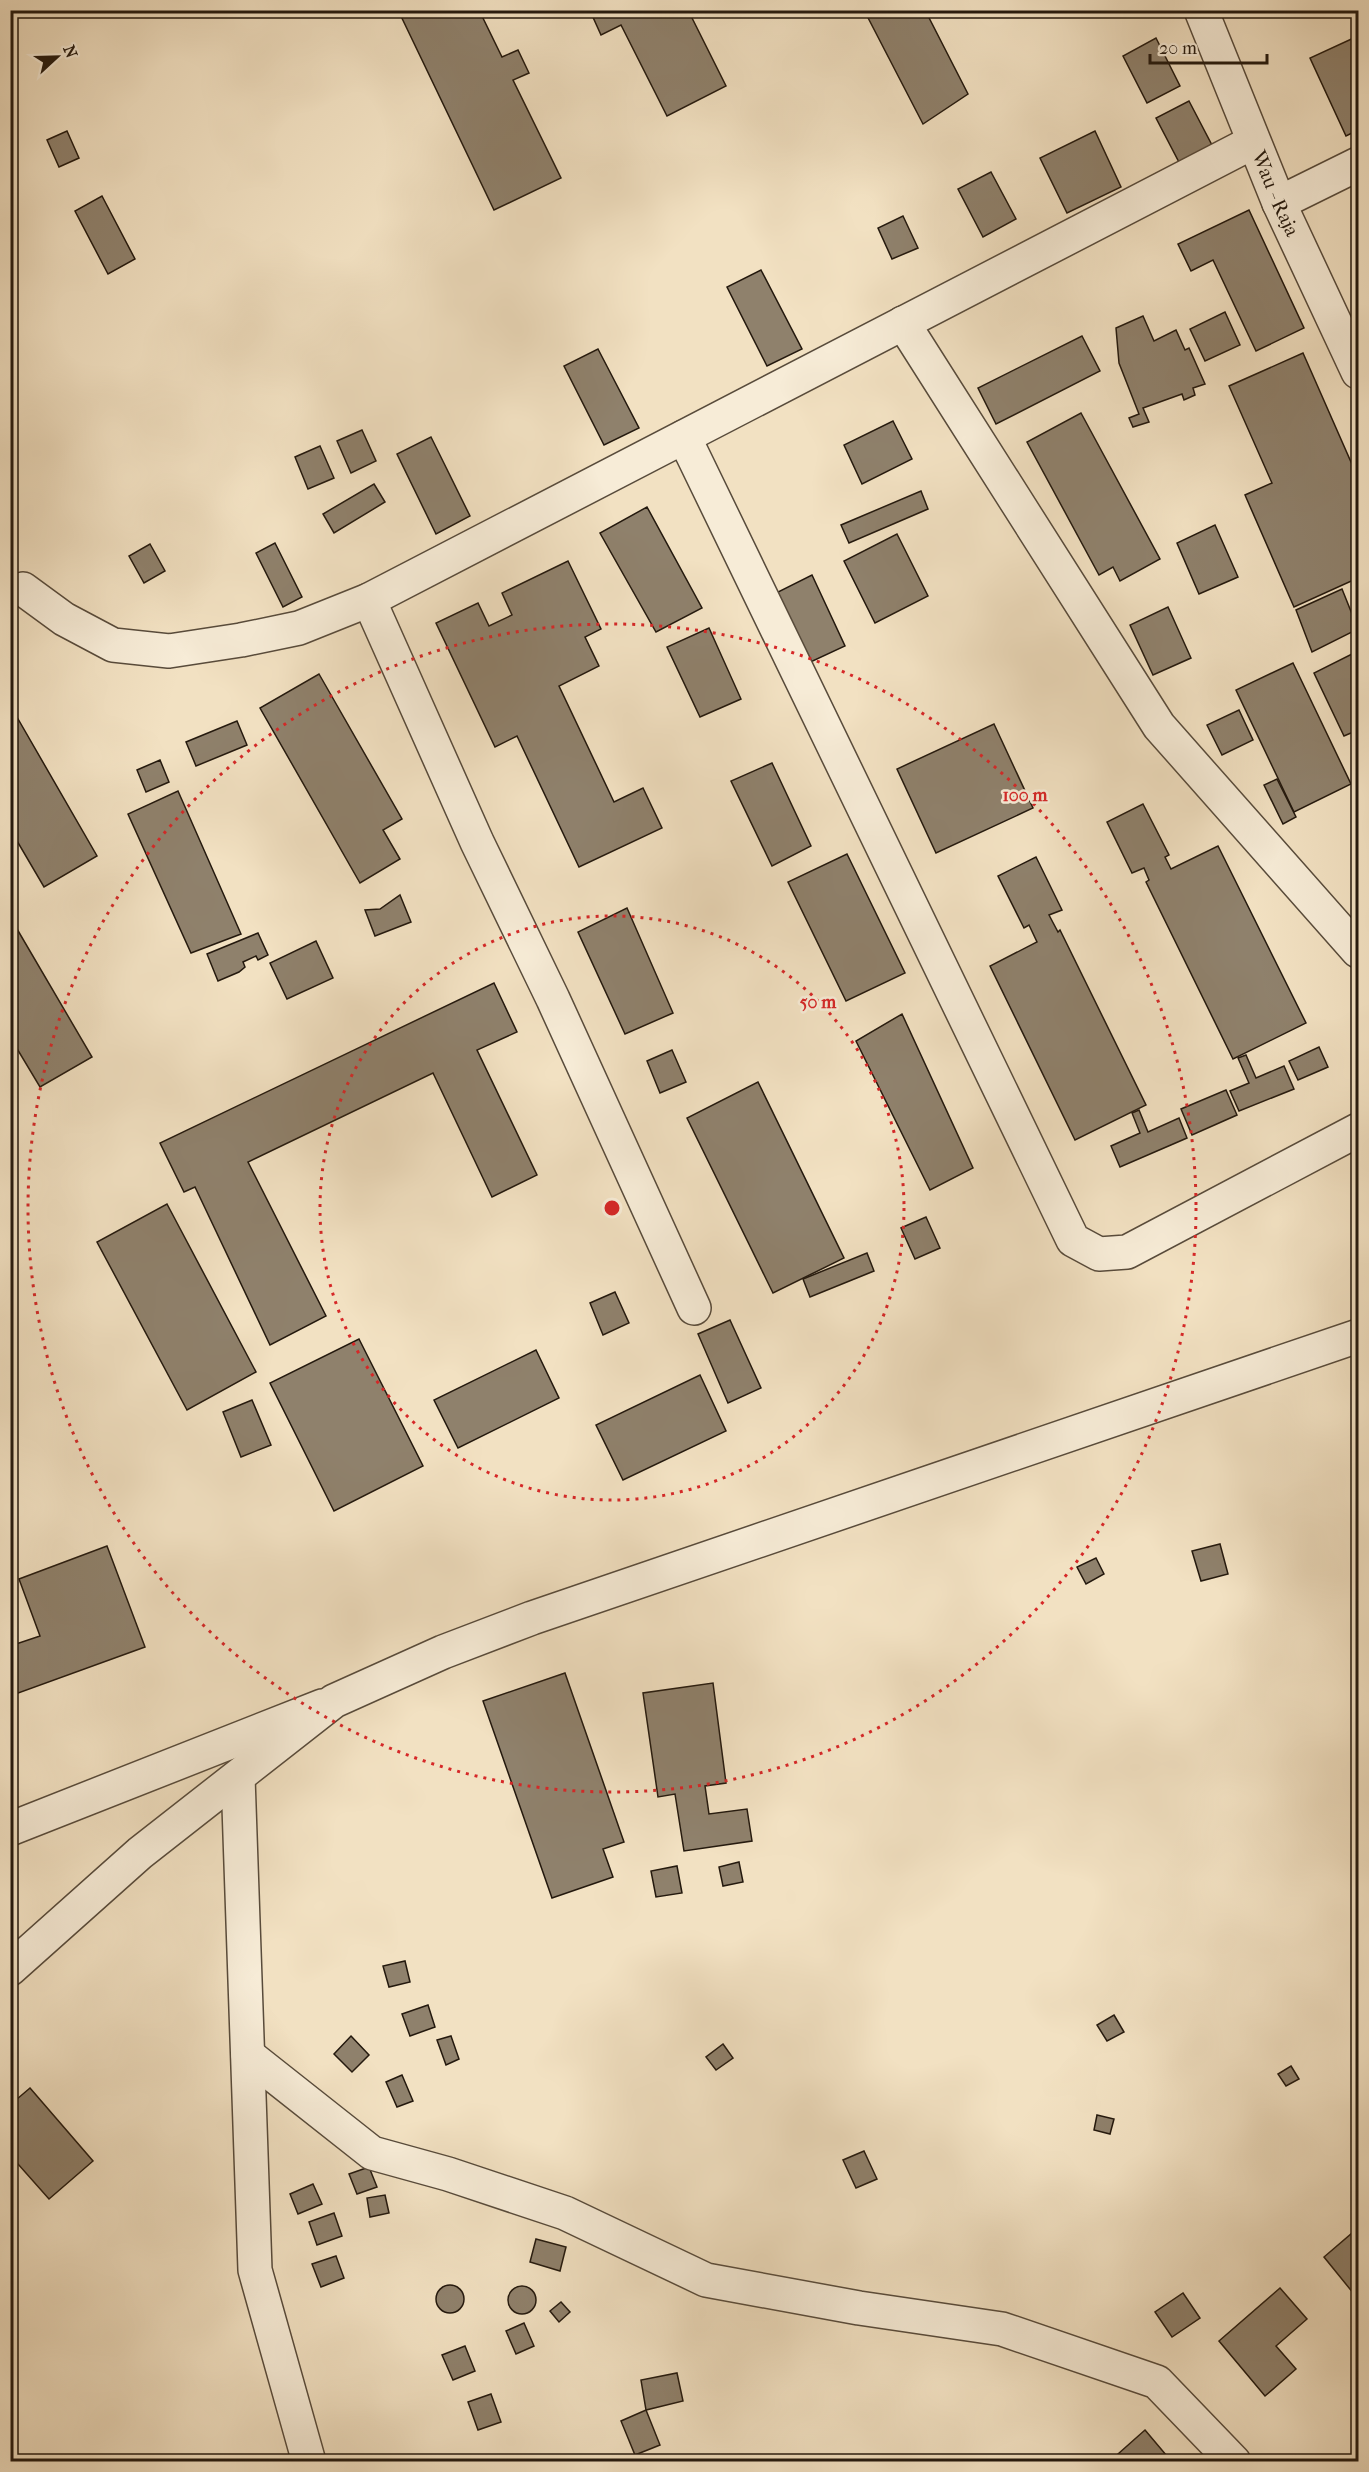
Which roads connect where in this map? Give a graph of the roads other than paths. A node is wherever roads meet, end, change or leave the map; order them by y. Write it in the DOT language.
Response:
graph roads {
  1 [pos="1208,13"];
  2 [pos="1253,142"];
  3 [pos="1359,164"];
  4 [pos="1279,203"];
  5 [pos="903,323"];
  6 [pos="1359,372"];
  7 [pos="684,437"];
  8 [pos="23,590"];
  9 [pos="369,600"];
  10 [pos="1359,951"];
  11 [pos="1359,1130"];
  12 [pos="694,1308"];
  13 [pos="1359,1336"];
  14 [pos="334,1701"];
  15 [pos="238,1777"];
  16 [pos="10,1829"];
  17 [pos="10,1969"];
  18 [pos="248,2055"];
  19 [pos="309,2462"];
  20 [pos="1234,2462"];
  1 -- 2 [label="street, Wau - Raja"];
  2 -- 4 [label="street, Wau - Raja"];
  2 -- 5 [label="street"];
  3 -- 4 [label="street"];
  4 -- 6 [label="street, Wau - Raja"];
  5 -- 7 [label="street"];
  5 -- 10 [label="street"];
  7 -- 9 [label="street"];
  7 -- 11 [label="street"];
  8 -- 9 [label="street"];
  9 -- 12 [label="street"];
  13 -- 14 [label="street"];
  14 -- 15 [label="street"];
  14 -- 16 [label="street"];
  15 -- 17 [label="street"];
  15 -- 18 [label="street"];
  18 -- 19 [label="street"];
  18 -- 20 [label="street"];
}
